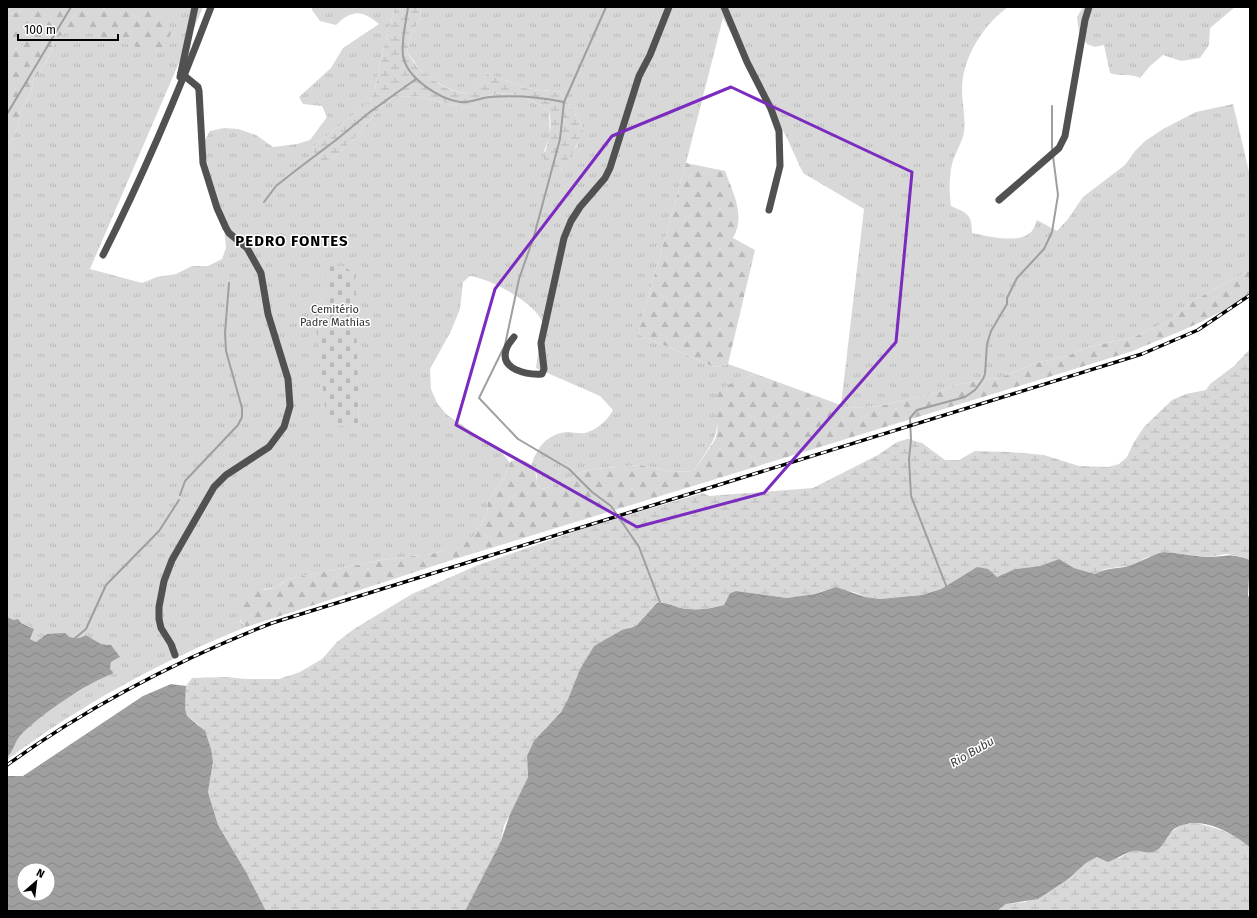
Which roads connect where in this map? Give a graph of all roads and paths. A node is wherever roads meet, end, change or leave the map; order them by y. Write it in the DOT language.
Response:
graph roads {
  1 [pos="195,7"];
  2 [pos="212,7"];
  3 [pos="669,7"];
  4 [pos="724,7"];
  5 [pos="1090,7"];
  6 [pos="183,74"];
  7 [pos="999,200"];
  8 [pos="769,210"];
  9 [pos="103,254"];
  10 [pos="514,337"];
  11 [pos="175,655"];
  1 -- 6 [label="street"];
  2 -- 6 [label="street"];
  3 -- 10 [label="street"];
  4 -- 8 [label="street"];
  5 -- 7 [label="street"];
  6 -- 9 [label="street"];
  6 -- 11 [label="street"];
}
